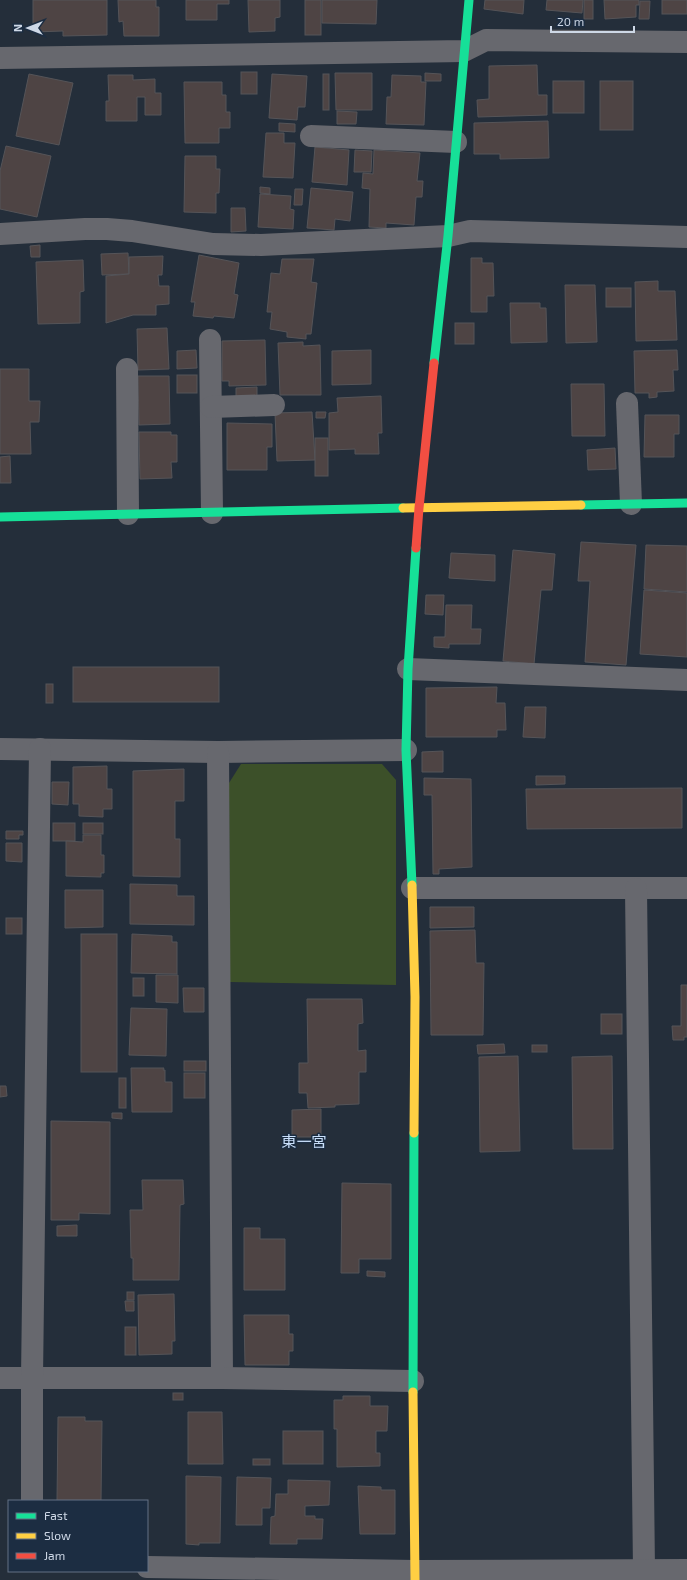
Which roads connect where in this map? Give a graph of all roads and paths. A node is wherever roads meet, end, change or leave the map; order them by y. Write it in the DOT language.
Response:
graph roads {
  1 [pos="469,0"];
  2 [pos="687,42"];
  3 [pos="464,51"];
  4 [pos="0,58"];
  5 [pos="311,136"];
  6 [pos="456,142"];
  7 [pos="0,234"];
  8 [pos="448,236"];
  9 [pos="687,237"];
  10 [pos="210,340"];
  11 [pos="127,369"];
  12 [pos="627,403"];
  13 [pos="274,405"];
  14 [pos="211,407"];
  15 [pos="687,503"];
  16 [pos="631,504"];
  17 [pos="419,508"];
  18 [pos="212,512"];
  19 [pos="128,514"];
  20 [pos="0,517"];
  21 [pos="408,669"];
  22 [pos="687,680"];
  23 [pos="0,749"];
  24 [pos="40,750"];
  25 [pos="406,750"];
  26 [pos="218,752"];
  27 [pos="412,888"];
  28 [pos="687,888"];
  29 [pos="636,889"];
  30 [pos="0,1378"];
  31 [pos="32,1378"];
  32 [pos="222,1378"];
  33 [pos="413,1381"];
  34 [pos="32,1500"];
  35 [pos="148,1567"];
  36 [pos="644,1570"];
  37 [pos="687,1570"];
  38 [pos="415,1576"];
  1 -- 3 [label="street"];
  2 -- 3 [label="street"];
  3 -- 4 [label="street"];
  3 -- 6 [label="street"];
  5 -- 6 [label="street"];
  6 -- 8 [label="street"];
  7 -- 8 [label="street"];
  8 -- 9 [label="street"];
  8 -- 17 [label="street"];
  10 -- 14 [label="street"];
  11 -- 19 [label="street"];
  12 -- 16 [label="street"];
  13 -- 14 [label="street"];
  14 -- 18 [label="street"];
  15 -- 16 [label="street"];
  16 -- 17 [label="street"];
  17 -- 18 [label="street"];
  17 -- 21 [label="street"];
  18 -- 19 [label="street"];
  19 -- 20 [label="street"];
  21 -- 22 [label="street"];
  21 -- 25 [label="street"];
  23 -- 24 [label="street"];
  24 -- 26 [label="street"];
  24 -- 31 [label="street"];
  25 -- 26 [label="street"];
  25 -- 27 [label="street"];
  26 -- 32 [label="street"];
  27 -- 29 [label="street"];
  27 -- 33 [label="street"];
  28 -- 29 [label="street"];
  29 -- 36 [label="street"];
  30 -- 31 [label="street"];
  31 -- 32 [label="street"];
  31 -- 34 [label="street"];
  32 -- 33 [label="street"];
  33 -- 38 [label="street"];
  35 -- 38 [label="street"];
  36 -- 37 [label="street"];
  36 -- 38 [label="street"];
}
